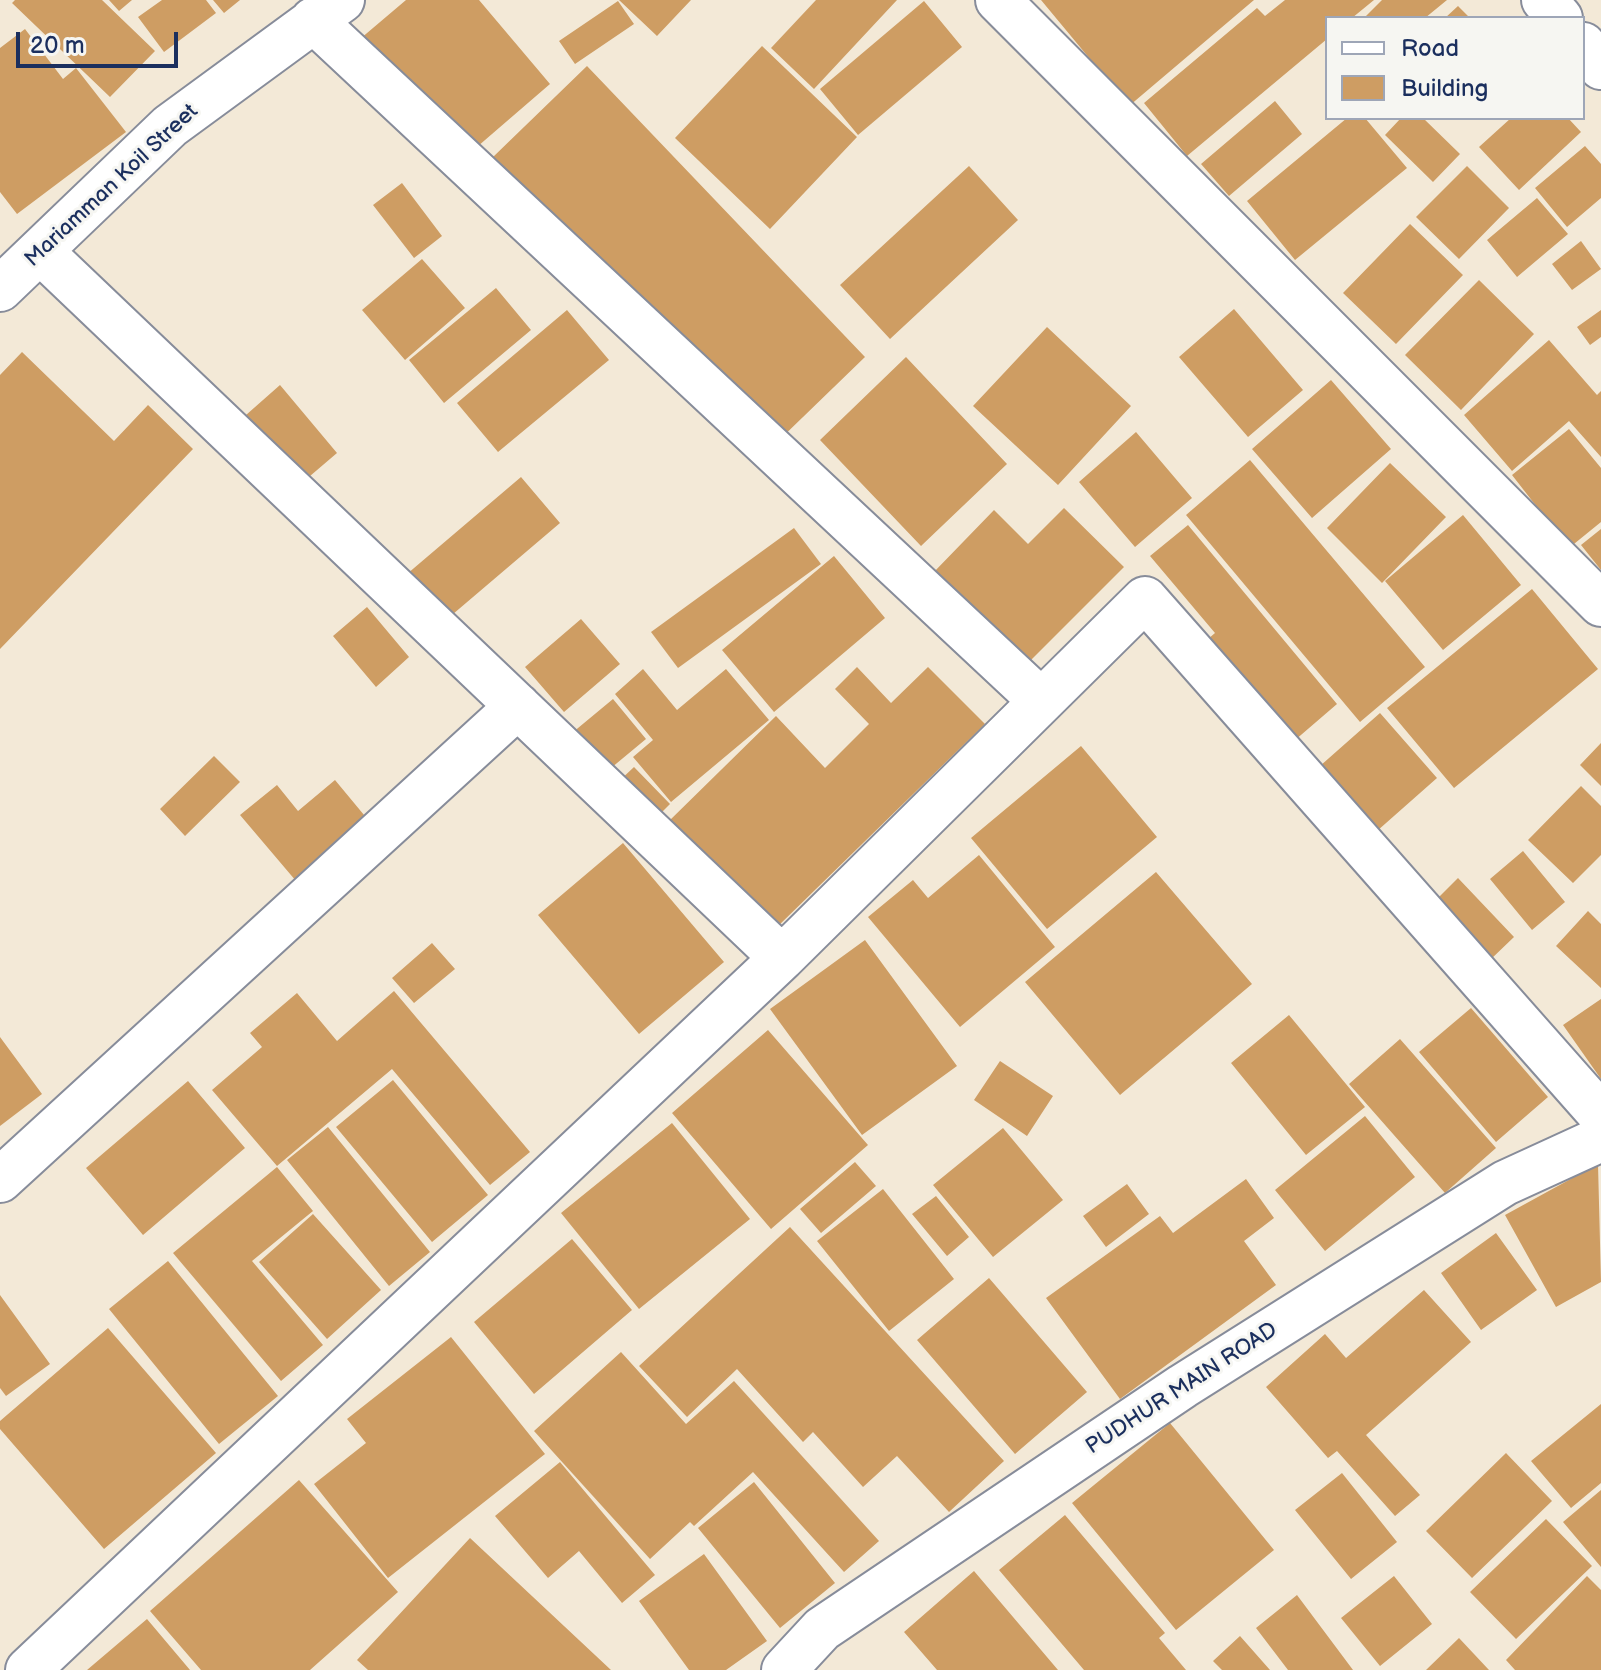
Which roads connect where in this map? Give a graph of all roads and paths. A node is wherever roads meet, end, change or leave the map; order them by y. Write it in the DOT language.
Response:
graph roads {
  1 [pos="998,0"];
  2 [pos="1544,0"];
  3 [pos="328,10"];
  4 [pos="1558,16"];
  5 [pos="1585,47"];
  6 [pos="1601,67"];
  7 [pos="41,252"];
  8 [pos="0,289"];
  9 [pos="1601,604"];
  10 [pos="1040,700"];
  11 [pos="518,706"];
  12 [pos="782,958"];
  13 [pos="1601,1115"];
  14 [pos="1601,1139"];
  15 [pos="0,1180"];
  16 [pos="28,1670"];
  17 [pos="784,1670"];
  1 -- 9 [label="street"];
  2 -- 4 [label="street"];
  3 -- 7 [label="street, Mariamman Koil Street"];
  3 -- 10 [label="street"];
  5 -- 6 [label="street"];
  7 -- 8 [label="street, Mariamman Koil Street"];
  7 -- 11 [label="street"];
  10 -- 12 [label="street"];
  10 -- 13 [label="street"];
  11 -- 12 [label="street"];
  11 -- 15 [label="street"];
  12 -- 16 [label="street"];
  14 -- 17 [label="street, PUDHUR MAIN ROAD"];
}
